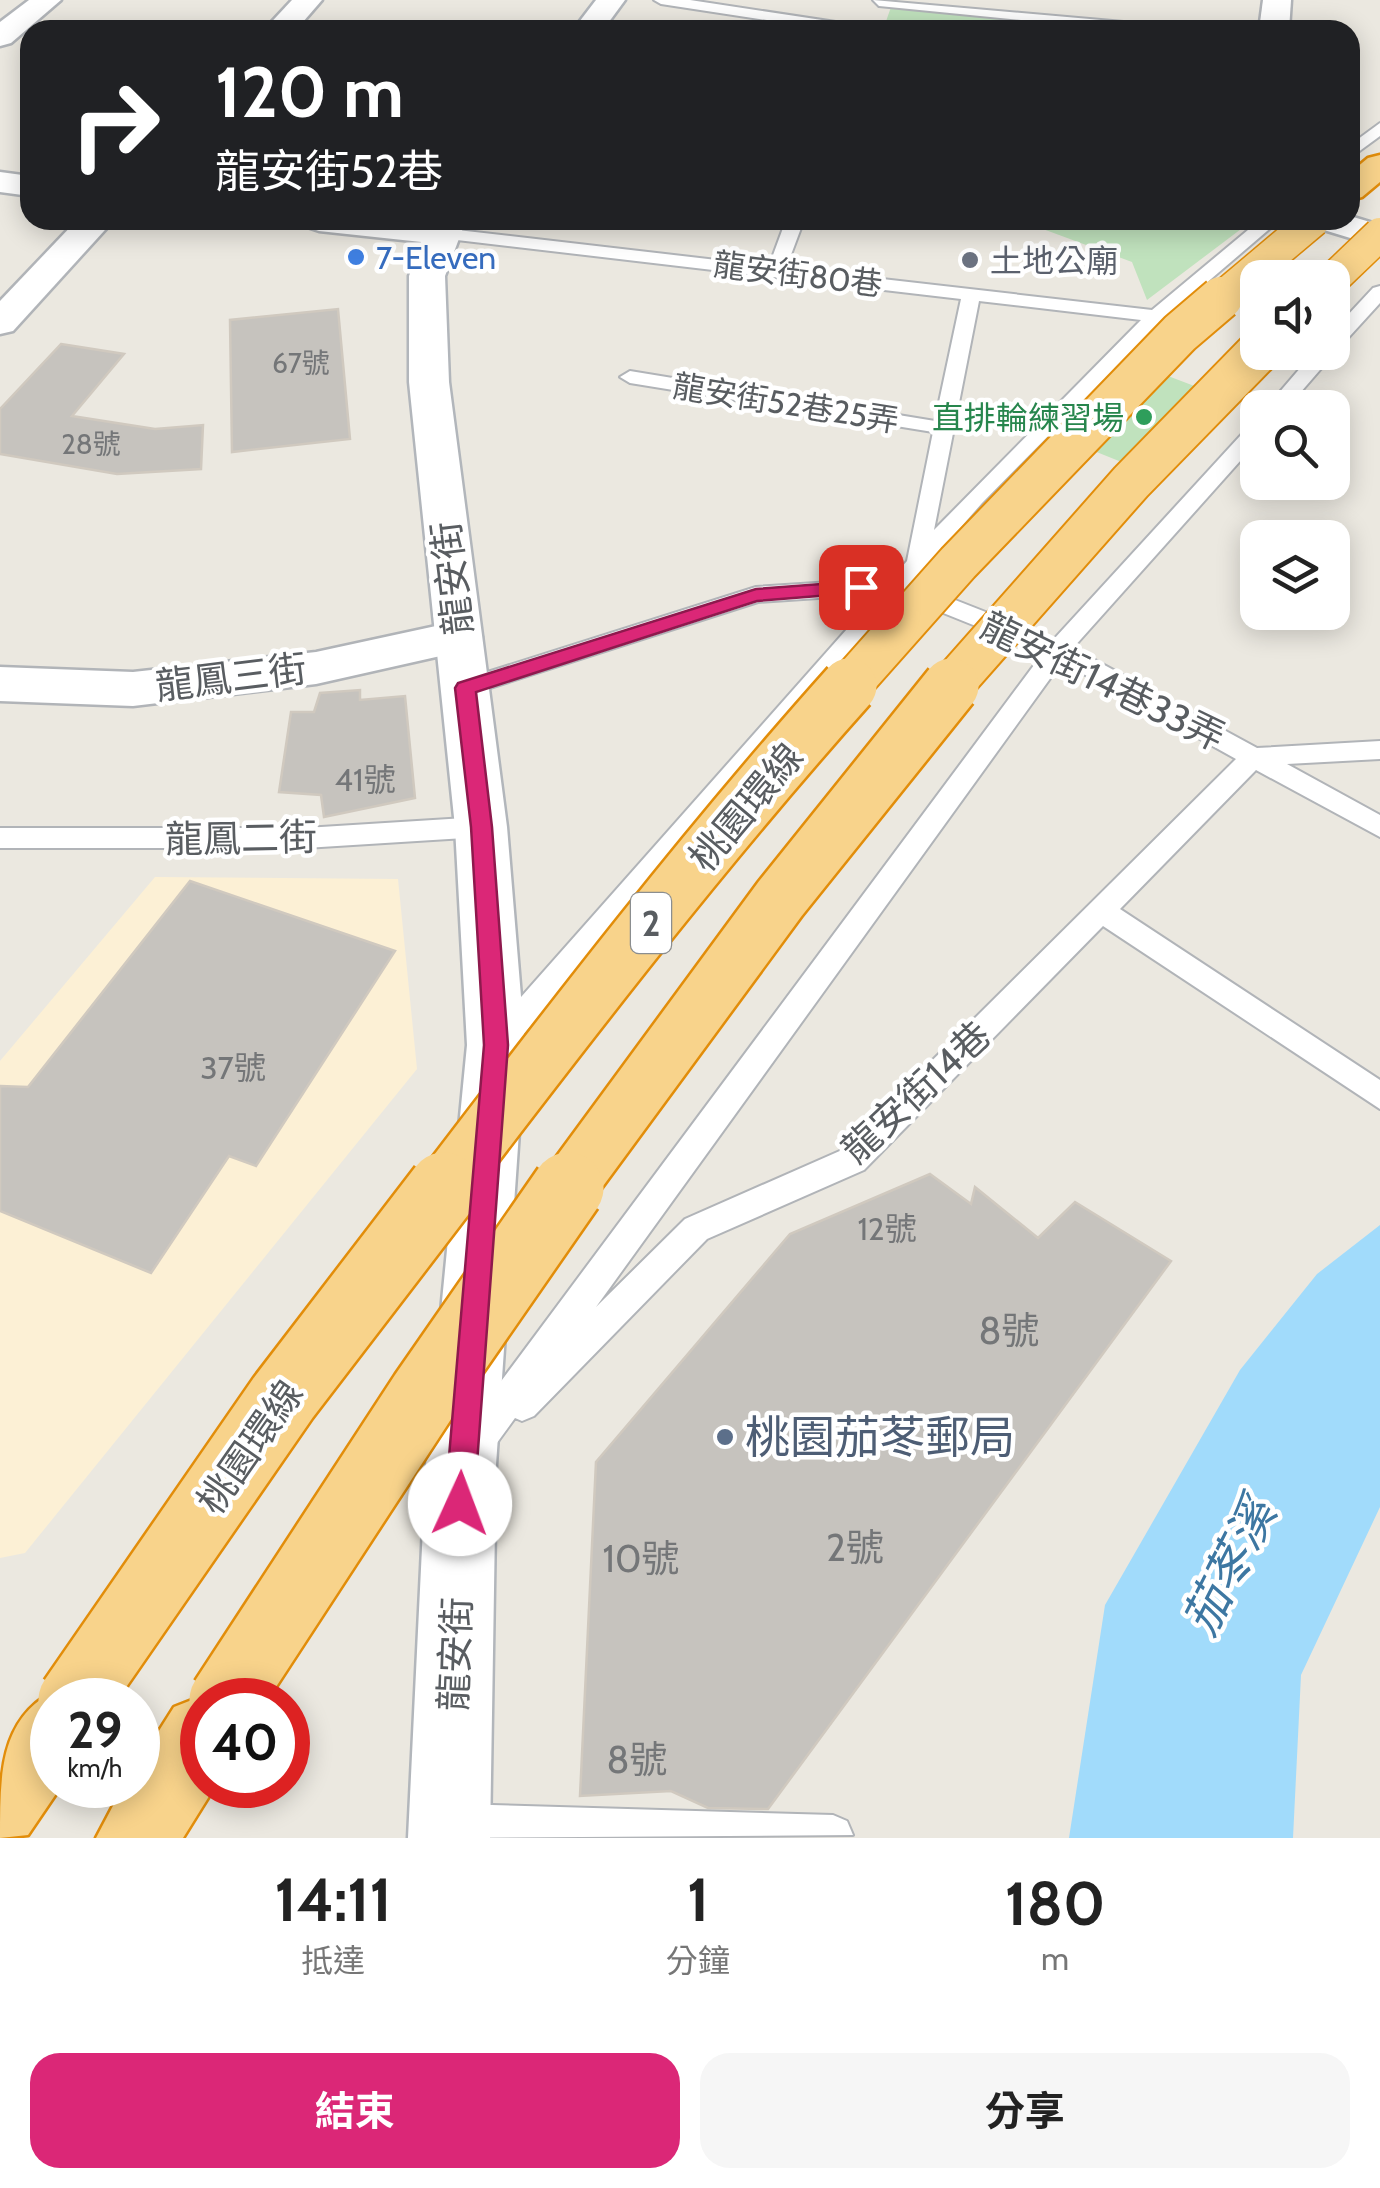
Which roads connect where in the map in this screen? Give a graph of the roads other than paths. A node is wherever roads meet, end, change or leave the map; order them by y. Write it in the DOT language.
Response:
graph roads {
  1 [pos="47,0"];
  2 [pos="308,0"];
  3 [pos="611,0"];
  4 [pos="661,0"];
  5 [pos="880,1"];
  6 [pos="22,20"];
  7 [pos="289,20"];
  8 [pos="596,20"];
  9 [pos="797,20"];
  10 [pos="1065,20"];
  11 [pos="20,21"];
  12 [pos="0,37"];
  13 [pos="1380,128"];
  14 [pos="1360,145"];
  15 [pos="1380,164"];
  16 [pos="1360,181"];
  17 [pos="87,230"];
  18 [pos="443,230"];
  19 [pos="474,230"];
  20 [pos="791,230"];
  21 [pos="1259,230"];
  22 [pos="1302,230"];
  23 [pos="1380,235"];
  24 [pos="1350,263"];
  25 [pos="776,270"];
  26 [pos="1380,292"];
  27 [pos="971,296"];
  28 [pos="1156,316"];
  29 [pos="0,323"];
  30 [pos="1350,324"];
  31 [pos="1241,370"];
  32 [pos="1309,370"];
  33 [pos="630,378"];
  34 [pos="1292,390"];
  35 [pos="943,428"];
  36 [pos="1240,448"];
  37 [pos="916,562"];
  38 [pos="896,585"];
  39 [pos="1058,650"];
  40 [pos="462,663"];
  41 [pos="0,684"];
  42 [pos="1380,750"];
  43 [pos="1254,757"];
  44 [pos="482,827"];
  45 [pos="1380,827"];
  46 [pos="6,838"];
  47 [pos="0,866"];
  48 [pos="1101,910"];
  49 [pos="496,1045"];
  50 [pos="1380,1096"];
  51 [pos="461,1465"];
  52 [pos="89,1678"];
  53 [pos="239,1678"];
  54 [pos="30,1764"];
  55 [pos="180,1770"];
  56 [pos="0,1807"];
  57 [pos="449,1831"];
  58 [pos="833,1835"];
  59 [pos="137,1838"];
  1 -- 6 [label="street"];
  2 -- 7 [label="street"];
  3 -- 8 [label="street"];
  4 -- 9 [label="lane"];
  5 -- 10 [label="lane"];
  11 -- 12 [label="street"];
  13 -- 14 [label="lane"];
  15 -- 16 [label="highway"];
  17 -- 29 [label="street"];
  18 -- 40 [label="street, 龍安街"];
  19 -- 25 [label="lane, 龍安街80巷"];
  20 -- 25 [label="lane"];
  21 -- 28 [label="lane"];
  22 -- 52 [label="highway, 桃園環線 / 2, bridge"];
  23 -- 24 [label="highway, bridge"];
  25 -- 27 [label="lane, 龍安街80巷"];
  26 -- 30 [label="lane"];
  27 -- 28 [label="lane, 龍安街80巷"];
  27 -- 35 [label="lane"];
  28 -- 37 [label="lane"];
  31 -- 53 [label="highway, 2, bridge"];
  32 -- 34 [label="lane"];
  33 -- 35 [label="lane, 龍安街52巷25弄"];
  35 -- 37 [label="lane"];
  36 -- 39 [label="lane"];
  37 -- 38 [label="lane"];
  38 -- 39 [label="lane, 龍安街14巷33弄"];
  38 -- 40 [label="lane"];
  38 -- 49 [label="lane"];
  39 -- 43 [label="lane, 龍安街14巷33弄"];
  39 -- 51 [label="lane"];
  40 -- 41 [label="street, 龍鳳三街"];
  40 -- 44 [label="street, 龍安街"];
  42 -- 43 [label="lane"];
  43 -- 45 [label="lane, 龍安街14巷33弄"];
  43 -- 48 [label="lane, 龍安街14巷"];
  44 -- 46 [label="lane, 龍鳳二街"];
  44 -- 49 [label="street, 龍安街"];
  46 -- 47 [label="lane"];
  48 -- 50 [label="lane"];
  48 -- 51 [label="lane, 龍安街14巷"];
  49 -- 51 [label="street, 龍安街"];
  51 -- 57 [label="street, 龍安街"];
  54 -- 56 [label="highway"];
  55 -- 59 [label="highway"];
  57 -- 58 [label="lane"];
}
